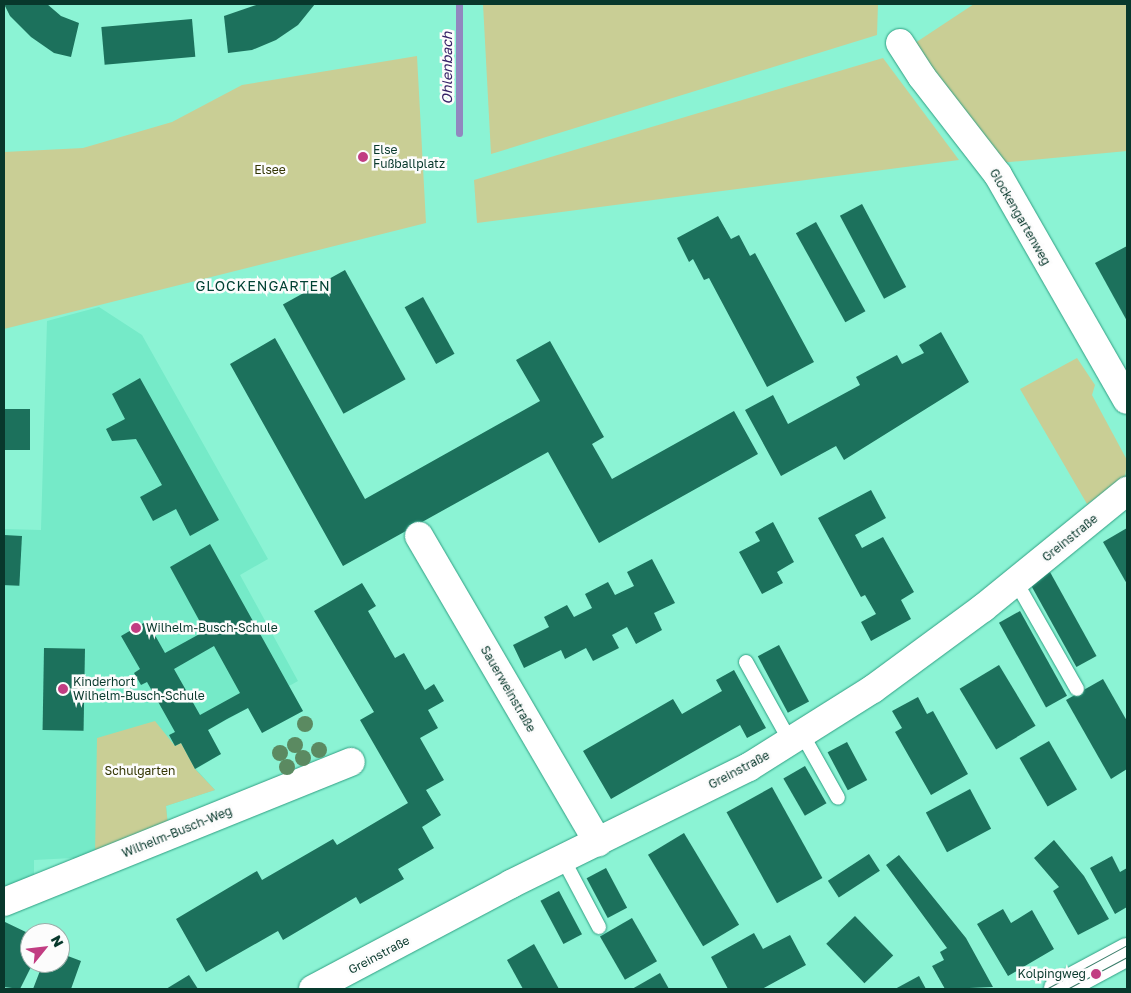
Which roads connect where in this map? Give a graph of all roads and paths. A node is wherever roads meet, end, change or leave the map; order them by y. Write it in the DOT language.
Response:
graph roads {
  1 [pos="900,43"];
  2 [pos="1127,400"];
  3 [pos="1127,491"];
  4 [pos="419,536"];
  5 [pos="1016,582"];
  6 [pos="746,662"];
  7 [pos="1077,689"];
  8 [pos="796,737"];
  9 [pos="351,762"];
  10 [pos="838,798"];
  11 [pos="598,842"];
  12 [pos="563,859"];
  13 [pos="4,902"];
  14 [pos="599,927"];
  15 [pos="1127,952"];
  16 [pos="313,989"];
  17 [pos="1058,989"];
  1 -- 2 [label="street, Glockengartenweg"];
  3 -- 5 [label="street, Greinstraße"];
  4 -- 11 [label="street, Sauerweinstraße"];
  5 -- 7 [label="lane"];
  5 -- 8 [label="street, Greinstraße"];
  6 -- 8 [label="lane"];
  8 -- 10 [label="lane"];
  8 -- 11 [label="street, Greinstraße"];
  9 -- 13 [label="street, Wilhelm-Busch-Weg"];
  11 -- 12 [label="street, Greinstraße"];
  12 -- 14 [label="lane"];
  12 -- 16 [label="street, Greinstraße"];
  15 -- 17 [label="street"];
}
